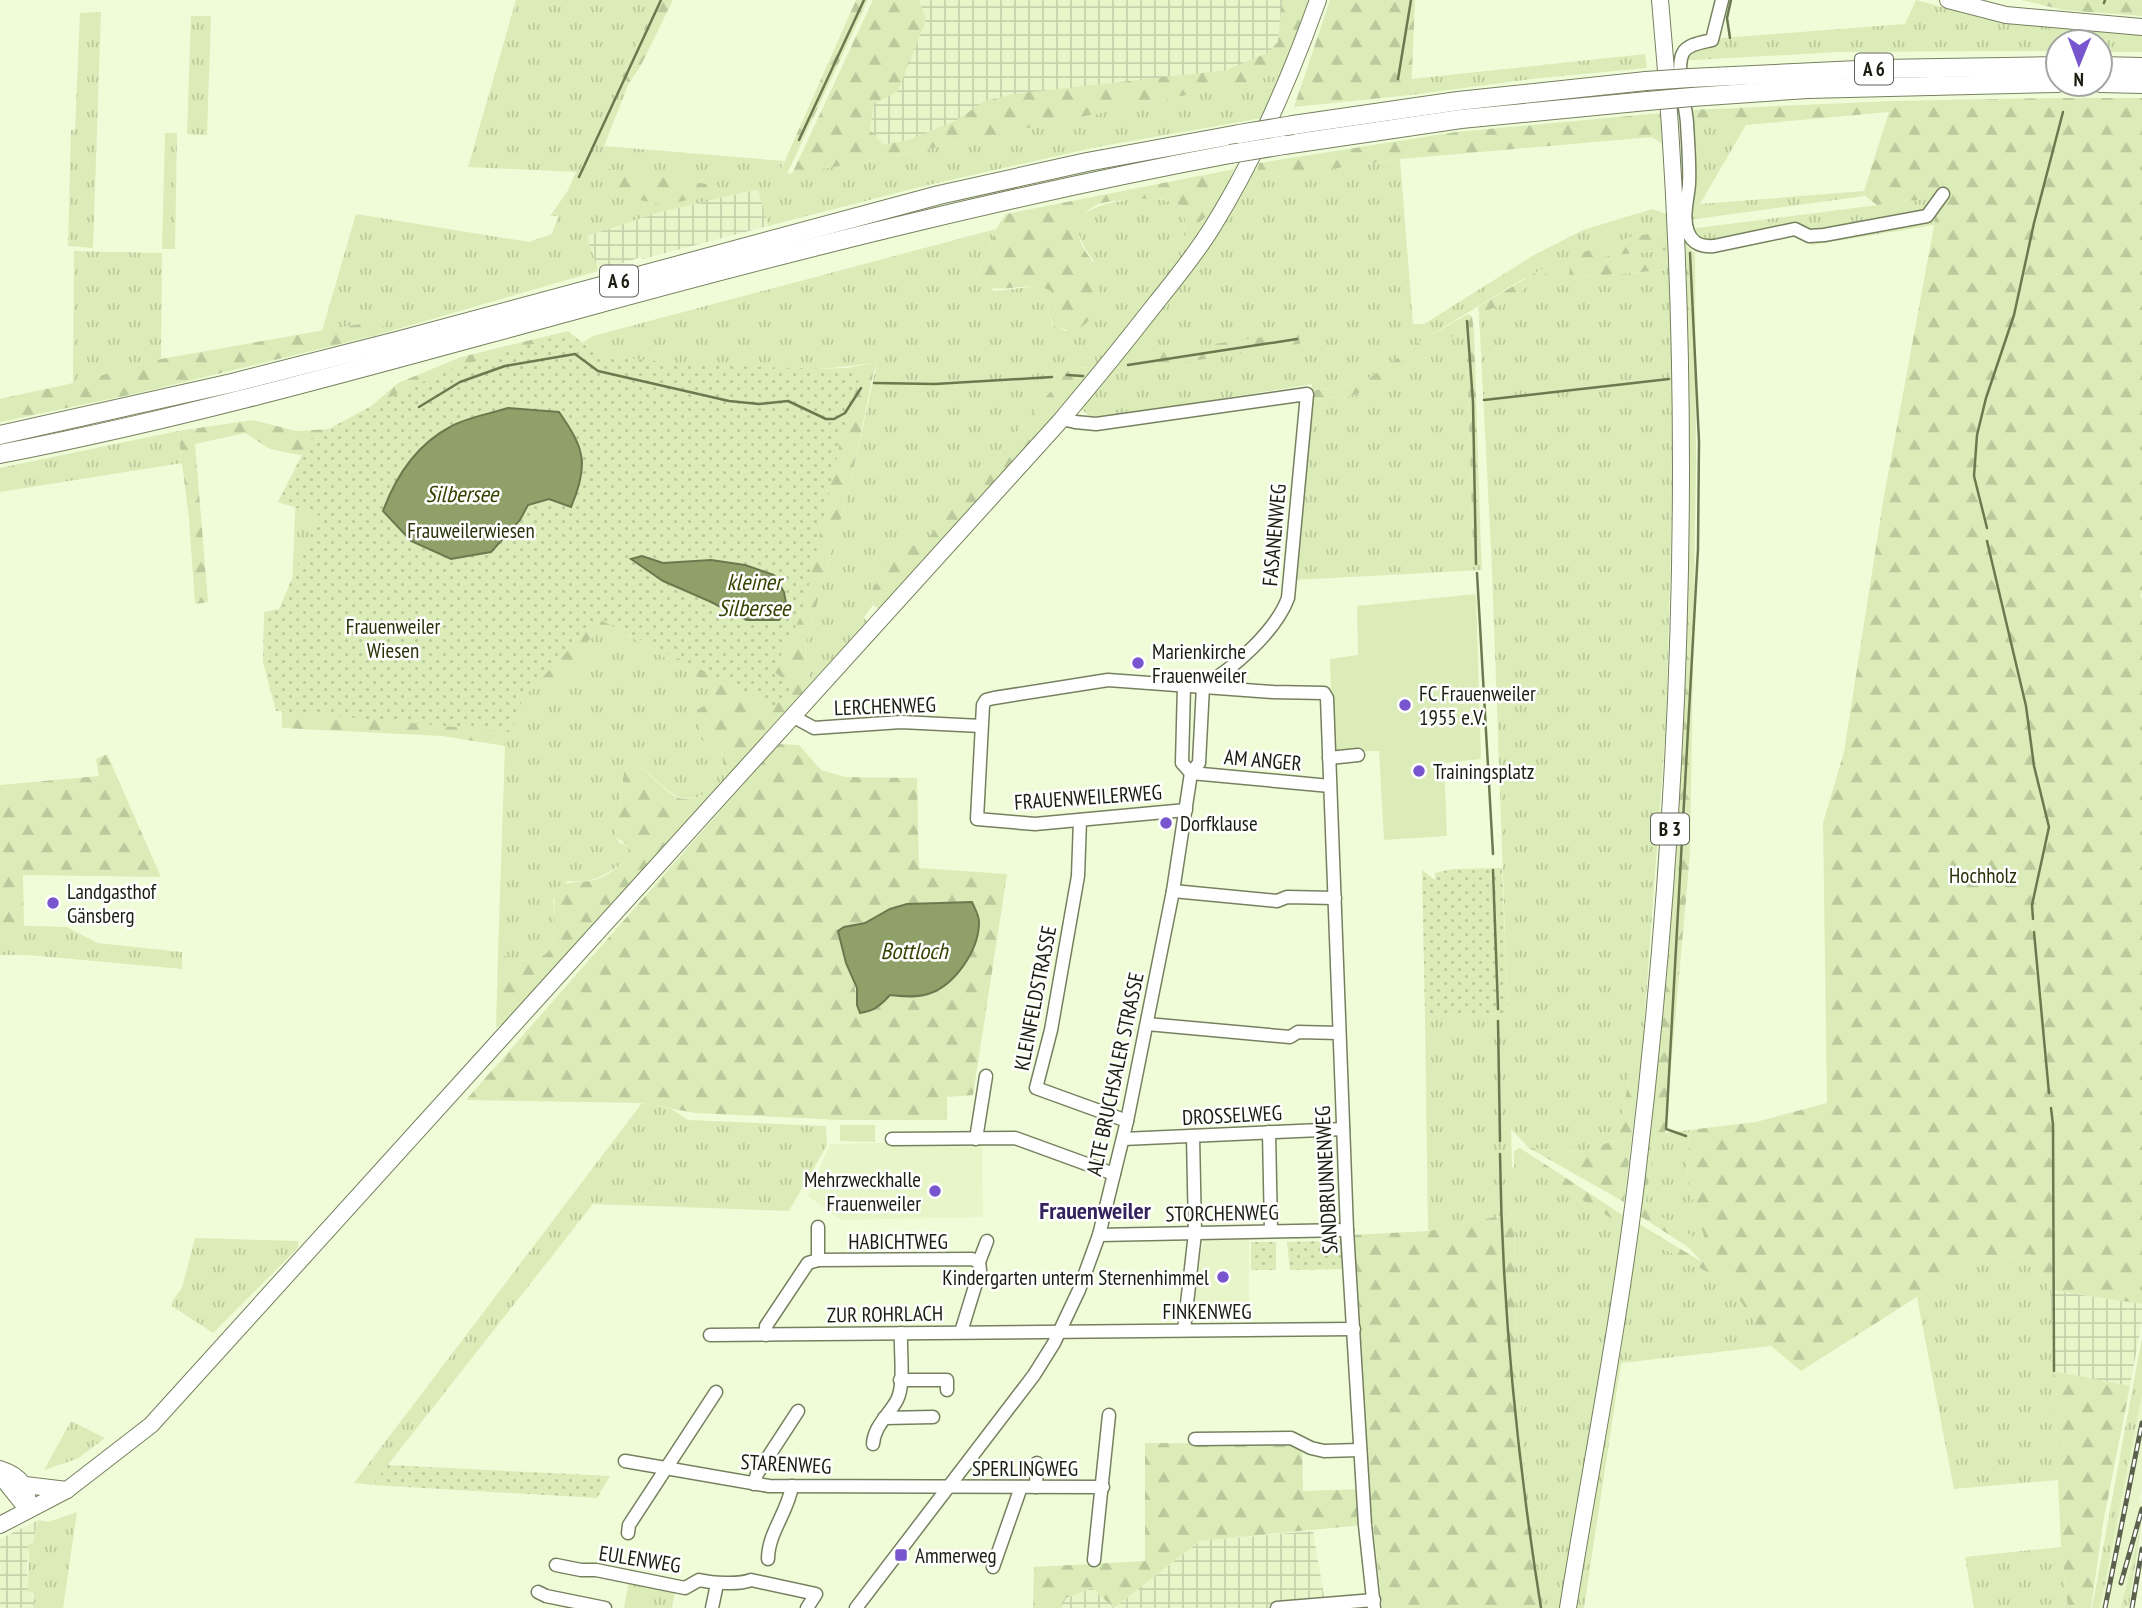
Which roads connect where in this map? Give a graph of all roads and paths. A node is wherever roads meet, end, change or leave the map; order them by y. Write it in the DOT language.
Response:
graph roads {
  1 [pos="1318,0"];
  2 [pos="1660,0"];
  3 [pos="1723,0"];
  4 [pos="1948,0"];
  5 [pos="2142,27"];
  6 [pos="2044,66"];
  7 [pos="2114,66"];
  8 [pos="2142,66"];
  9 [pos="2044,83"];
  10 [pos="2114,83"];
  11 [pos="2142,84"];
  12 [pos="1943,194"];
  13 [pos="1062,419"];
  14 [pos="0,435"];
  15 [pos="0,454"];
  16 [pos="1184,685"];
  17 [pos="1203,686"];
  18 [pos="792,716"];
  19 [pos="981,726"];
  20 [pos="1358,755"];
  21 [pos="1329,758"];
  22 [pos="1191,773"];
  23 [pos="1330,786"];
  24 [pos="1186,810"];
  25 [pos="1080,820"];
  26 [pos="1173,891"];
  27 [pos="1335,898"];
  28 [pos="1147,1024"];
  29 [pos="1339,1034"];
  30 [pos="986,1076"];
  31 [pos="1127,1121"];
  32 [pos="1343,1129"];
  33 [pos="1269,1132"];
  34 [pos="1193,1136"];
  35 [pos="892,1139"];
  36 [pos="976,1139"];
  37 [pos="1123,1139"];
  38 [pos="1114,1174"];
  39 [pos="818,1227"];
  40 [pos="1347,1230"];
  41 [pos="1271,1231"];
  42 [pos="1195,1233"];
  43 [pos="1099,1235"];
  44 [pos="987,1241"];
  45 [pos="818,1260"];
  46 [pos="979,1262"];
  47 [pos="1354,1329"];
  48 [pos="1060,1331"];
  49 [pos="1184,1331"];
  50 [pos="961,1332"];
  51 [pos="901,1333"];
  52 [pos="710,1335"];
  53 [pos="766,1335"];
  54 [pos="900,1380"];
  55 [pos="947,1390"];
  56 [pos="716,1392"];
  57 [pos="798,1411"];
  58 [pos="1109,1415"];
  59 [pos="884,1418"];
  60 [pos="933,1418"];
  61 [pos="1195,1439"];
  62 [pos="873,1444"];
  63 [pos="1360,1450"];
  64 [pos="625,1461"];
  65 [pos="1037,1463"];
  66 [pos="664,1470"];
  67 [pos="0,1472"];
  68 [pos="25,1485"];
  69 [pos="754,1485"];
  70 [pos="792,1486"];
  71 [pos="1021,1486"];
  72 [pos="1036,1486"];
  73 [pos="947,1487"];
  74 [pos="1103,1487"];
  75 [pos="66,1490"];
  76 [pos="28,1510"];
  77 [pos="0,1525"];
  78 [pos="628,1532"];
  79 [pos="768,1559"];
  80 [pos="1094,1560"];
  81 [pos="556,1564"];
  82 [pos="993,1567"];
  83 [pos="717,1584"];
  84 [pos="538,1592"];
  85 [pos="1374,1604"];
  86 [pos="606,1608"];
  87 [pos="714,1608"];
  88 [pos="807,1608"];
  89 [pos="856,1608"];
  90 [pos="1276,1608"];
  91 [pos="1566,1608"];
  1 -- 13 [label="main road"];
  2 -- 91 [label="main road, B 3"];
  3 -- 12 [label="street"];
  4 -- 5 [label="main road"];
  6 -- 14 [label="highway, A 6, bridge"];
  7 -- 8 [label="highway"];
  9 -- 15 [label="highway, A 6, bridge"];
  10 -- 11 [label="highway"];
  13 -- 17 [label="street, FASANENWEG"];
  13 -- 18 [label="main road"];
  16 -- 17 [label="street"];
  16 -- 19 [label="street, FRAUENWEILERWEG"];
  16 -- 22 [label="street"];
  17 -- 21 [label="street, SANDBRUNNENWEG"];
  17 -- 22 [label="street"];
  18 -- 19 [label="street, LERCHENWEG"];
  18 -- 75 [label="main road"];
  19 -- 25 [label="street, FRAUENWEILERWEG"];
  20 -- 21 [label="street"];
  21 -- 23 [label="street, SANDBRUNNENWEG"];
  22 -- 23 [label="street, AM ANGER"];
  22 -- 24 [label="street, ALTE BRUCHSALER STRASSE"];
  23 -- 27 [label="street, SANDBRUNNENWEG"];
  24 -- 25 [label="street, FRAUENWEILERWEG"];
  24 -- 26 [label="street, ALTE BRUCHSALER STRASSE"];
  25 -- 31 [label="street, KLEINFELDSTRASSE"];
  26 -- 27 [label="street"];
  26 -- 28 [label="street, ALTE BRUCHSALER STRASSE"];
  27 -- 29 [label="street, SANDBRUNNENWEG"];
  28 -- 29 [label="street"];
  28 -- 31 [label="street, ALTE BRUCHSALER STRASSE"];
  29 -- 32 [label="street, SANDBRUNNENWEG"];
  30 -- 36 [label="street"];
  31 -- 37 [label="street, ALTE BRUCHSALER STRASSE"];
  32 -- 33 [label="street, DROSSELWEG"];
  32 -- 40 [label="street, SANDBRUNNENWEG"];
  33 -- 34 [label="street, DROSSELWEG"];
  33 -- 41 [label="street"];
  34 -- 37 [label="street, DROSSELWEG"];
  34 -- 42 [label="street"];
  35 -- 36 [label="street"];
  36 -- 38 [label="street"];
  37 -- 38 [label="street, ALTE BRUCHSALER STRASSE"];
  38 -- 43 [label="street, ALTE BRUCHSALER STRASSE"];
  39 -- 45 [label="street, HABICHTWEG"];
  40 -- 41 [label="street, STORCHENWEG"];
  40 -- 47 [label="street, SANDBRUNNENWEG"];
  41 -- 42 [label="street, STORCHENWEG"];
  42 -- 43 [label="street, STORCHENWEG"];
  42 -- 49 [label="street"];
  43 -- 48 [label="street, ALTE BRUCHSALER STRASSE"];
  44 -- 46 [label="street"];
  45 -- 46 [label="street, HABICHTWEG"];
  45 -- 53 [label="street, HABICHTWEG"];
  46 -- 50 [label="street"];
  47 -- 49 [label="street, FINKENWEG"];
  47 -- 63 [label="street, SANDBRUNNENWEG"];
  48 -- 49 [label="street, FINKENWEG"];
  48 -- 50 [label="street, ZUR ROHRLACH"];
  48 -- 73 [label="street, ALTE BRUCHSALER STRASSE"];
  50 -- 51 [label="street, ZUR ROHRLACH"];
  51 -- 53 [label="street, ZUR ROHRLACH"];
  51 -- 54 [label="street"];
  52 -- 53 [label="street, ZUR ROHRLACH"];
  54 -- 55 [label="street"];
  54 -- 59 [label="street"];
  56 -- 66 [label="street"];
  57 -- 69 [label="street"];
  58 -- 74 [label="street"];
  59 -- 60 [label="street"];
  59 -- 62 [label="street"];
  61 -- 63 [label="street"];
  63 -- 85 [label="street, SANDBRUNNENWEG"];
  64 -- 66 [label="street, STARENWEG"];
  65 -- 72 [label="street"];
  66 -- 69 [label="street, STARENWEG"];
  66 -- 78 [label="street"];
  67 -- 68 [label="main road"];
  67 -- 76 [label="main road"];
  68 -- 75 [label="main road"];
  68 -- 76 [label="main road"];
  69 -- 70 [label="street, STARENWEG"];
  70 -- 73 [label="street, STARENWEG"];
  70 -- 79 [label="street"];
  71 -- 72 [label="street, SPERLINGWEG"];
  71 -- 73 [label="street, SPERLINGWEG"];
  71 -- 82 [label="street"];
  72 -- 74 [label="street, SPERLINGWEG"];
  73 -- 89 [label="street, ALTE BRUCHSALER STRASSE"];
  74 -- 80 [label="street"];
  75 -- 76 [label="main road"];
  76 -- 77 [label="main road"];
  81 -- 83 [label="street, EULENWEG"];
  83 -- 87 [label="street"];
  83 -- 88 [label="street, EULENWEG"];
  84 -- 86 [label="street"];
  85 -- 90 [label="street"];
}
